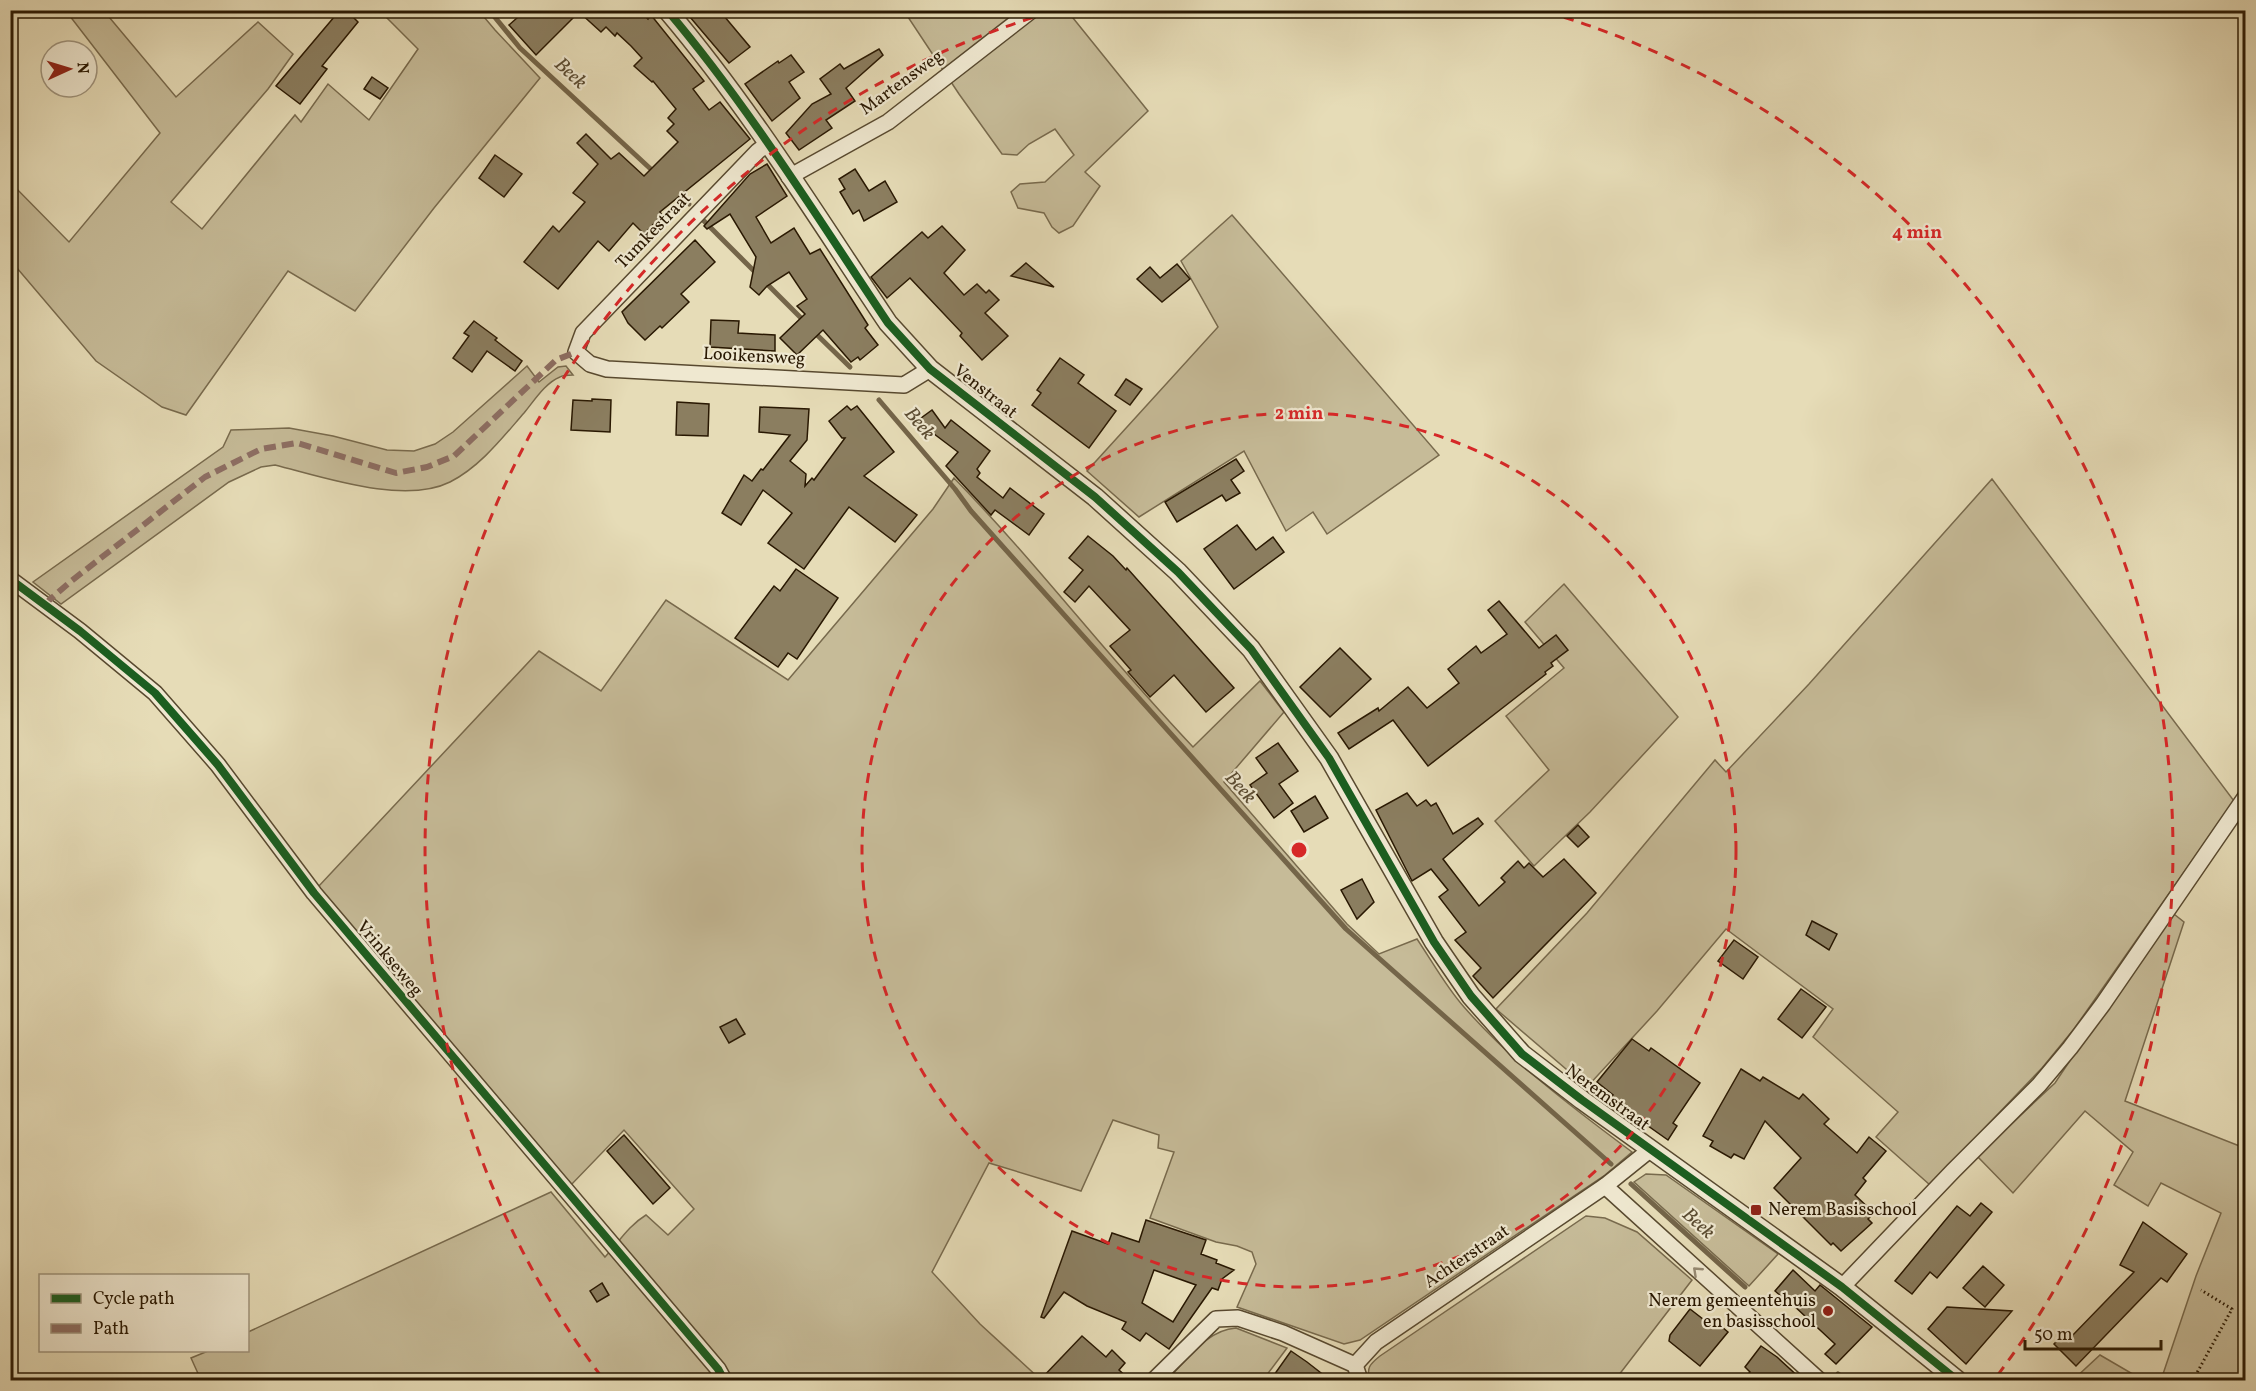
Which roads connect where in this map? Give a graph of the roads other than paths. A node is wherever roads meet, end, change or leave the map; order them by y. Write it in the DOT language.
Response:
graph roads {
  1 [pos="667,10"];
  2 [pos="1032,10"];
  3 [pos="769,142"];
  4 [pos="789,177"];
  5 [pos="576,352"];
  6 [pos="930,369"];
  7 [pos="10,579"];
  8 [pos="1329,758"];
  9 [pos="2246,796"];
  10 [pos="1651,1149"];
  11 [pos="1605,1186"];
  12 [pos="1842,1287"];
  13 [pos="1356,1365"];
  14 [pos="724,1380"];
  15 [pos="1154,1380"];
  16 [pos="1360,1380"];
  17 [pos="1819,1380"];
  18 [pos="1957,1380"];
  1 -- 3 [label="street, Venstraat"];
  2 -- 4 [label="street, Martensweg"];
  3 -- 4 [label="street, Venstraat"];
  3 -- 5 [label="street, Tumkestraat"];
  4 -- 6 [label="street, Venstraat"];
  5 -- 6 [label="street, Looikensweg"];
  6 -- 8 [label="street, Venstraat"];
  7 -- 14 [label="street, Vrinkseweg"];
  8 -- 10 [label="street, Neremstraat"];
  9 -- 12 [label="street"];
  10 -- 11 [label="street, Achterstraat"];
  10 -- 12 [label="street, Neremstraat"];
  11 -- 13 [label="street, Achterstraat"];
  17 -- 11 [label="street, one-way"];
  12 -- 18 [label="street, Neremstraat"];
  13 -- 15 [label="street"];
  13 -- 16 [label="street"];
}
